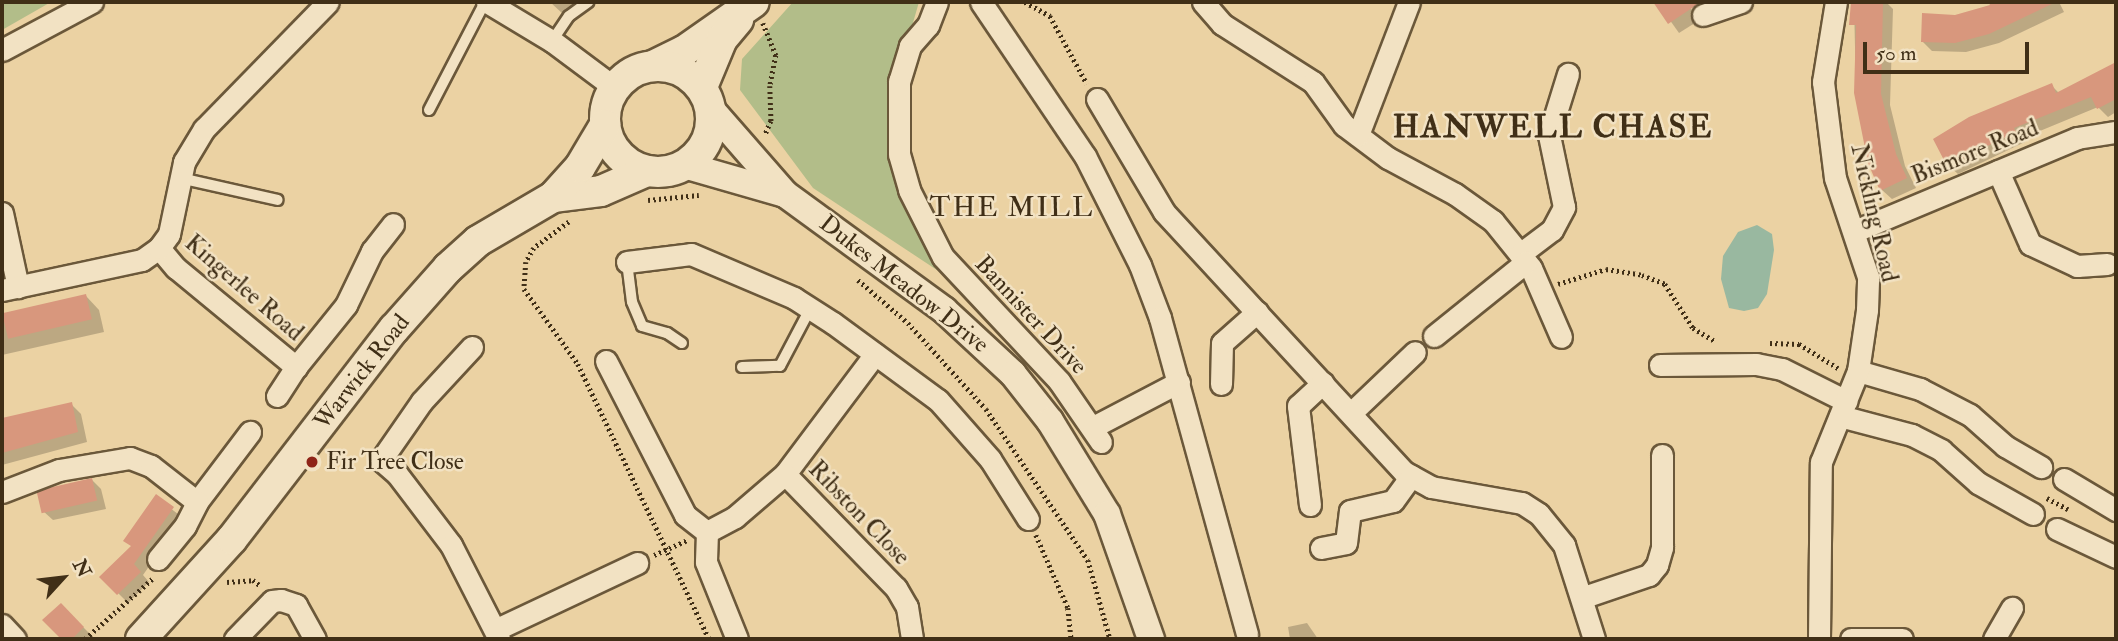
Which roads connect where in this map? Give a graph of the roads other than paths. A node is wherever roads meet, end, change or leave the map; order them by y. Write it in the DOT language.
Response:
graph roads {
  1 [pos="92,2"];
  2 [pos="328,2"];
  3 [pos="486,2"];
  4 [pos="588,2"];
  5 [pos="937,2"];
  6 [pos="981,2"];
  7 [pos="1203,2"];
  8 [pos="1409,2"];
  9 [pos="1741,2"];
  10 [pos="1836,2"];
  11 [pos="752,3"];
  12 [pos="1703,15"];
  13 [pos="552,41"];
  14 [pos="2,50"];
  15 [pos="653,66"];
  16 [pos="1568,74"];
  17 [pos="615,89"];
  18 [pos="706,97"];
  19 [pos="1097,99"];
  20 [pos="429,110"];
  21 [pos="605,125"];
  22 [pos="2116,132"];
  23 [pos="1358,135"];
  24 [pos="684,165"];
  25 [pos="647,171"];
  26 [pos="1998,172"];
  27 [pos="180,178"];
  28 [pos="785,194"];
  29 [pos="553,197"];
  30 [pos="278,200"];
  31 [pos="2,213"];
  32 [pos="393,224"];
  33 [pos="1855,231"];
  34 [pos="159,248"];
  35 [pos="1523,258"];
  36 [pos="627,262"];
  37 [pos="2107,264"];
  38 [pos="10,288"];
  39 [pos="810,309"];
  40 [pos="1258,312"];
  41 [pos="1434,336"];
  42 [pos="1561,337"];
  43 [pos="682,343"];
  44 [pos="472,347"];
  45 [pos="1415,352"];
  46 [pos="875,354"];
  47 [pos="606,361"];
  48 [pos="1660,365"];
  49 [pos="296,367"];
  50 [pos="742,367"];
  51 [pos="1858,370"];
  52 [pos="1179,382"];
  53 [pos="1323,383"];
  54 [pos="1221,384"];
  55 [pos="276,396"];
  56 [pos="1843,408"];
  57 [pos="1351,413"];
  58 [pos="250,432"];
  59 [pos="1661,455"];
  60 [pos="2041,467"];
  61 [pos="785,474"];
  62 [pos="1411,476"];
  63 [pos="2064,479"];
  64 [pos="2,492"];
  65 [pos="197,502"];
  66 [pos="1310,505"];
  67 [pos="2116,510"];
  68 [pos="2033,514"];
  69 [pos="1028,519"];
  70 [pos="2057,529"];
  71 [pos="707,532"];
  72 [pos="1321,548"];
  73 [pos="2116,557"];
  74 [pos="158,559"];
  75 [pos="637,563"];
  76 [pos="1584,597"];
  77 [pos="2012,608"];
  78 [pos="2,625"];
  79 [pos="498,634"];
  80 [pos="1247,634"];
  81 [pos="15,639"];
  82 [pos="141,639"];
  83 [pos="235,639"];
  84 [pos="315,639"];
  85 [pos="737,639"];
  86 [pos="912,639"];
  87 [pos="1151,639"];
  88 [pos="1594,639"];
  89 [pos="1819,639"];
  90 [pos="1851,639"];
  91 [pos="1902,639"];
  92 [pos="1994,639"];
  1 -- 14 [label="street"];
  2 -- 27 [label="street, Kingerlee Road"];
  3 -- 13 [label="street"];
  3 -- 20 [label="lane"];
  4 -- 13 [label="lane"];
  5 -- 52 [label="street, Bannister Drive"];
  6 -- 52 [label="street"];
  7 -- 23 [label="street"];
  8 -- 23 [label="street"];
  9 -- 12 [label="street"];
  10 -- 33 [label="street, Nickling Road"];
  11 -- 15 [label="main road"];
  11 -- 18 [label="main road"];
  13 -- 17 [label="street"];
  15 -- 17 [label="main road"];
  15 -- 18 [label="main road"];
  16 -- 35 [label="street"];
  17 -- 21 [label="main road"];
  18 -- 24 [label="main road"];
  18 -- 28 [label="street, Dukes Meadow Drive"];
  19 -- 40 [label="street"];
  21 -- 25 [label="main road"];
  21 -- 29 [label="main road, Warwick Road"];
  22 -- 26 [label="street, Bismore Road"];
  23 -- 35 [label="street"];
  24 -- 25 [label="main road"];
  24 -- 28 [label="street, Dukes Meadow Drive"];
  25 -- 29 [label="main road, Warwick Road"];
  26 -- 33 [label="street, Bismore Road"];
  26 -- 37 [label="street"];
  27 -- 30 [label="lane"];
  27 -- 34 [label="street, Kingerlee Road"];
  28 -- 87 [label="street, Dukes Meadow Drive"];
  29 -- 82 [label="main road, Warwick Road"];
  31 -- 38 [label="street, Kingerlee Road"];
  32 -- 49 [label="street, Kingerlee Road"];
  33 -- 51 [label="street, Nickling Road"];
  34 -- 38 [label="street, Kingerlee Road"];
  34 -- 49 [label="street, Kingerlee Road"];
  35 -- 41 [label="street"];
  35 -- 42 [label="street"];
  36 -- 39 [label="street"];
  36 -- 43 [label="lane"];
  39 -- 46 [label="street"];
  39 -- 50 [label="lane"];
  40 -- 53 [label="street"];
  40 -- 54 [label="street"];
  44 -- 79 [label="street"];
  45 -- 57 [label="street"];
  46 -- 61 [label="street"];
  46 -- 69 [label="street"];
  47 -- 71 [label="street"];
  48 -- 56 [label="street"];
  49 -- 55 [label="street, Kingerlee Road"];
  51 -- 56 [label="street, Nickling Road"];
  51 -- 60 [label="street"];
  52 -- 80 [label="street"];
  53 -- 57 [label="street"];
  53 -- 66 [label="street"];
  56 -- 68 [label="street"];
  56 -- 89 [label="street, Nickling Road"];
  57 -- 62 [label="street"];
  58 -- 65 [label="street"];
  59 -- 76 [label="street"];
  61 -- 71 [label="street, Ribston Close"];
  61 -- 86 [label="street, Ribston Close"];
  62 -- 72 [label="street"];
  62 -- 76 [label="street"];
  63 -- 67 [label="street"];
  64 -- 65 [label="street"];
  65 -- 74 [label="street"];
  70 -- 73 [label="street"];
  71 -- 85 [label="street"];
  75 -- 79 [label="street"];
  76 -- 88 [label="street"];
  77 -- 92 [label="street"];
  78 -- 81 [label="street"];
  83 -- 84 [label="street"];
  90 -- 91 [label="street"];
}
